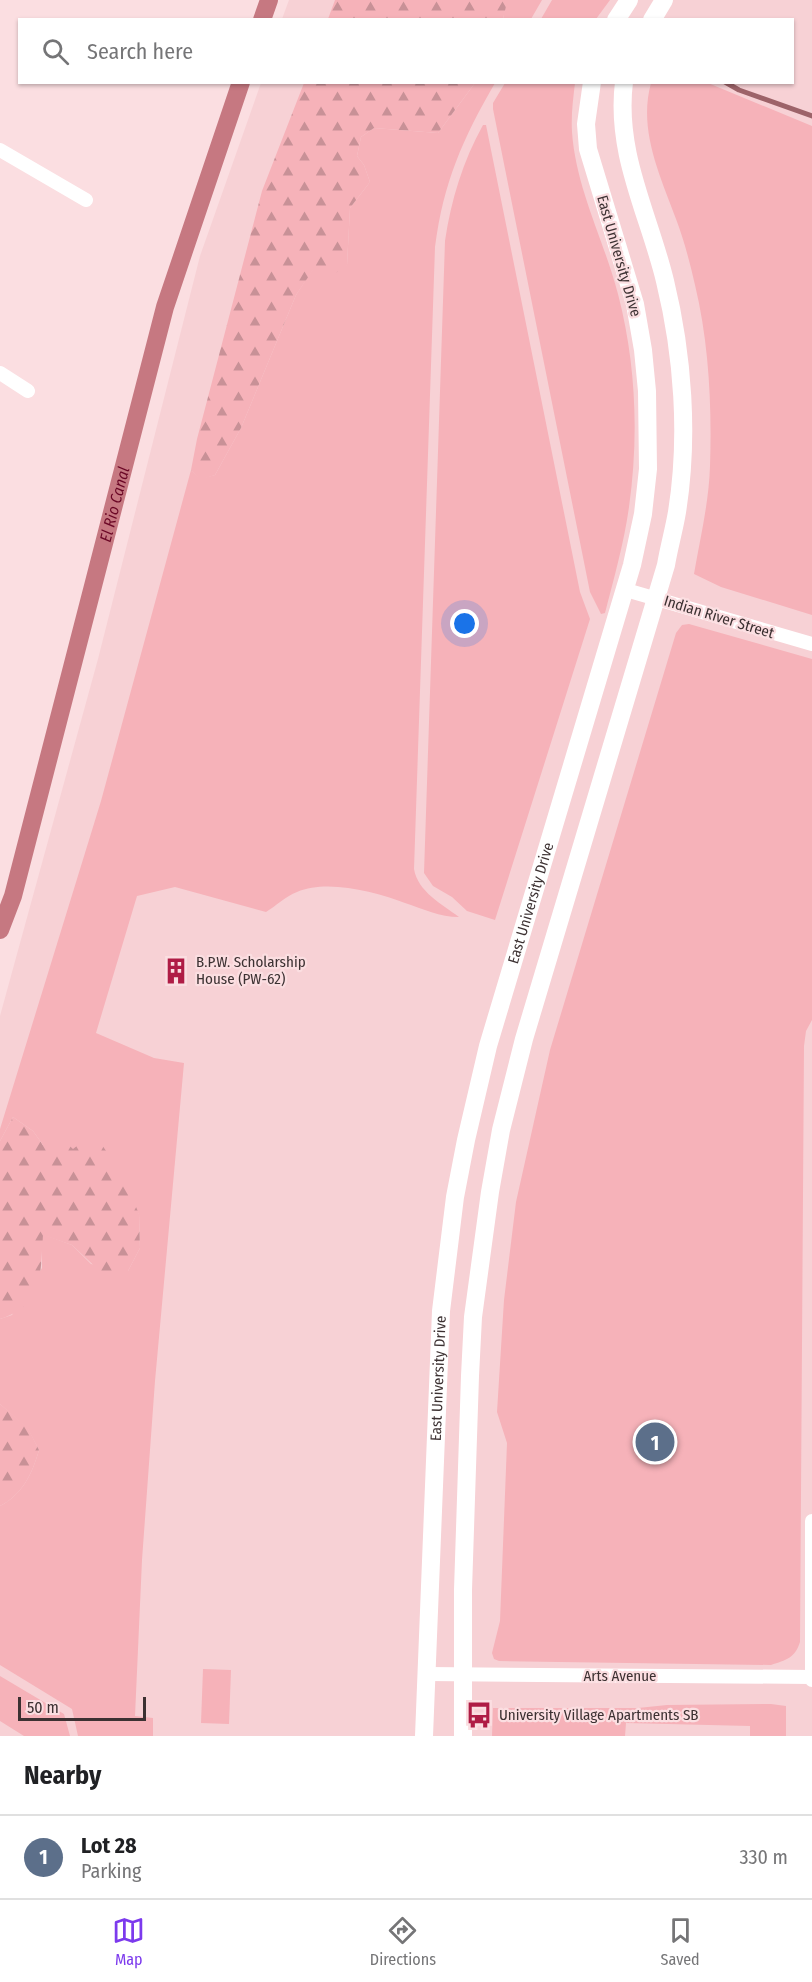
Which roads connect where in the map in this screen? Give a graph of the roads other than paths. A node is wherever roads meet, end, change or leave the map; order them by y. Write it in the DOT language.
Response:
graph roads {
  1 [pos="629,0"];
  2 [pos="664,0"];
  3 [pos="617,18"];
  4 [pos="653,18"];
  5 [pos="592,84"];
  6 [pos="624,84"];
  7 [pos="0,150"];
  8 [pos="86,200"];
  9 [pos="0,373"];
  10 [pos="28,391"];
  11 [pos="626,590"];
  12 [pos="656,598"];
  13 [pos="812,644"];
  14 [pos="812,1521"];
  15 [pos="427,1674"];
  16 [pos="464,1674"];
  17 [pos="812,1678"];
  18 [pos="424,1736"];
  19 [pos="463,1736"];
  1 -- 3 [label="street"];
  2 -- 4 [label="street"];
  5 -- 11 [label="street, East University Drive"];
  6 -- 12 [label="street, East University Drive"];
  7 -- 8 [label="street"];
  9 -- 10 [label="street"];
  11 -- 12 [label="street, Indian River Street"];
  11 -- 15 [label="street, East University Drive"];
  12 -- 13 [label="street, Indian River Street"];
  12 -- 16 [label="street, East University Drive"];
  14 -- 17 [label="street"];
  15 -- 16 [label="street, Arts Avenue"];
  15 -- 18 [label="street, East University Drive"];
  16 -- 17 [label="street, Arts Avenue"];
  16 -- 19 [label="street, East University Drive"];
}
